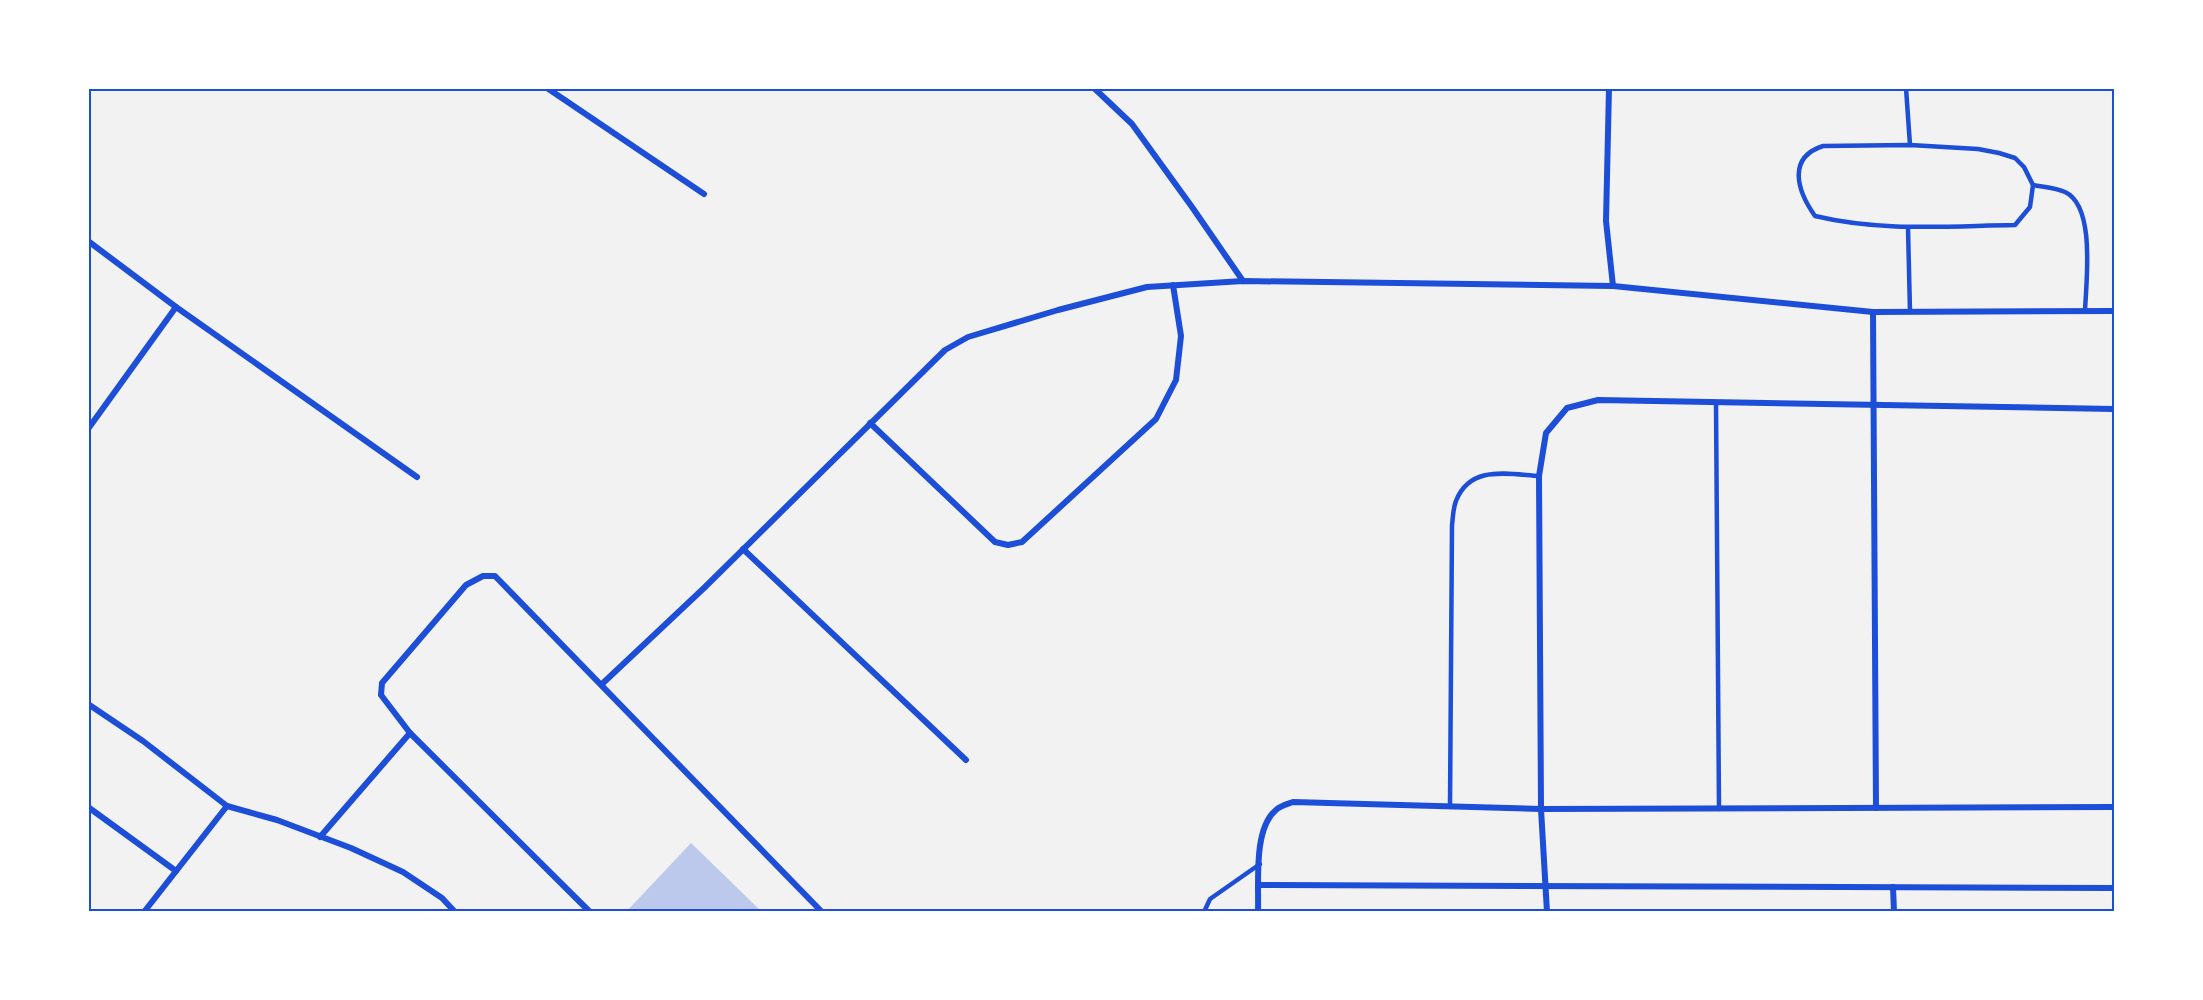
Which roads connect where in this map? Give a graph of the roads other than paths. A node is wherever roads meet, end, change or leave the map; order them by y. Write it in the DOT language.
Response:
graph roads {
  1 [pos="548,88"];
  2 [pos="1094,88"];
  3 [pos="1609,88"];
  4 [pos="1906,88"];
  5 [pos="1910,145"];
  6 [pos="2033,185"];
  7 [pos="704,194"];
  8 [pos="1908,228"];
  9 [pos="88,241"];
  10 [pos="1243,281"];
  11 [pos="1173,285"];
  12 [pos="1612,286"];
  13 [pos="176,308"];
  14 [pos="2085,311"];
  15 [pos="2115,311"];
  16 [pos="1873,312"];
  17 [pos="1910,312"];
  18 [pos="1716,403"];
  19 [pos="1874,405"];
  20 [pos="2115,408"];
  21 [pos="870,423"];
  22 [pos="88,429"];
  23 [pos="1539,476"];
  24 [pos="417,477"];
  25 [pos="742,549"];
  26 [pos="602,684"];
  27 [pos="88,704"];
  28 [pos="410,733"];
  29 [pos="966,760"];
  30 [pos="227,806"];
  31 [pos="88,807"];
  32 [pos="1450,807"];
  33 [pos="2115,807"];
  34 [pos="1876,808"];
  35 [pos="1541,809"];
  36 [pos="1719,809"];
  37 [pos="320,837"];
  38 [pos="1260,864"];
  39 [pos="176,871"];
  40 [pos="1259,885"];
  41 [pos="1547,886"];
  42 [pos="1893,887"];
  43 [pos="2115,888"];
  44 [pos="144,912"];
  45 [pos="455,912"];
  46 [pos="590,912"];
  47 [pos="822,912"];
  48 [pos="1204,912"];
  49 [pos="1258,912"];
  50 [pos="1547,912"];
  51 [pos="1894,912"];
  1 -- 7 [label="street"];
  2 -- 10 [label="street"];
  3 -- 12 [label="street"];
  4 -- 5 [label="lane"];
  5 -- 6 [label="lane"];
  5 -- 8 [label="lane"];
  6 -- 8 [label="lane"];
  6 -- 14 [label="lane"];
  8 -- 17 [label="lane"];
  9 -- 13 [label="street"];
  10 -- 11 [label="street"];
  10 -- 12 [label="street"];
  11 -- 21 [label="street"];
  11 -- 21 [label="street"];
  12 -- 16 [label="street"];
  13 -- 22 [label="street"];
  13 -- 24 [label="street"];
  14 -- 15 [label="street"];
  14 -- 17 [label="street"];
  16 -- 17 [label="street"];
  16 -- 19 [label="street"];
  18 -- 19 [label="street"];
  18 -- 23 [label="street"];
  18 -- 36 [label="lane"];
  19 -- 20 [label="street"];
  19 -- 34 [label="street"];
  21 -- 25 [label="street"];
  23 -- 32 [label="lane"];
  23 -- 35 [label="street"];
  25 -- 26 [label="street"];
  25 -- 29 [label="street"];
  26 -- 28 [label="street"];
  26 -- 47 [label="street"];
  27 -- 30 [label="street"];
  28 -- 37 [label="street"];
  28 -- 46 [label="street"];
  30 -- 37 [label="street"];
  30 -- 39 [label="street"];
  31 -- 39 [label="street"];
  32 -- 35 [label="street"];
  32 -- 38 [label="street"];
  33 -- 34 [label="street"];
  34 -- 36 [label="street"];
  35 -- 36 [label="street"];
  35 -- 41 [label="street"];
  37 -- 45 [label="street"];
  38 -- 40 [label="street"];
  38 -- 48 [label="lane"];
  39 -- 44 [label="street"];
  40 -- 41 [label="street"];
  40 -- 49 [label="street"];
  41 -- 42 [label="street"];
  41 -- 50 [label="street"];
  42 -- 43 [label="street"];
  42 -- 51 [label="street"];
}
